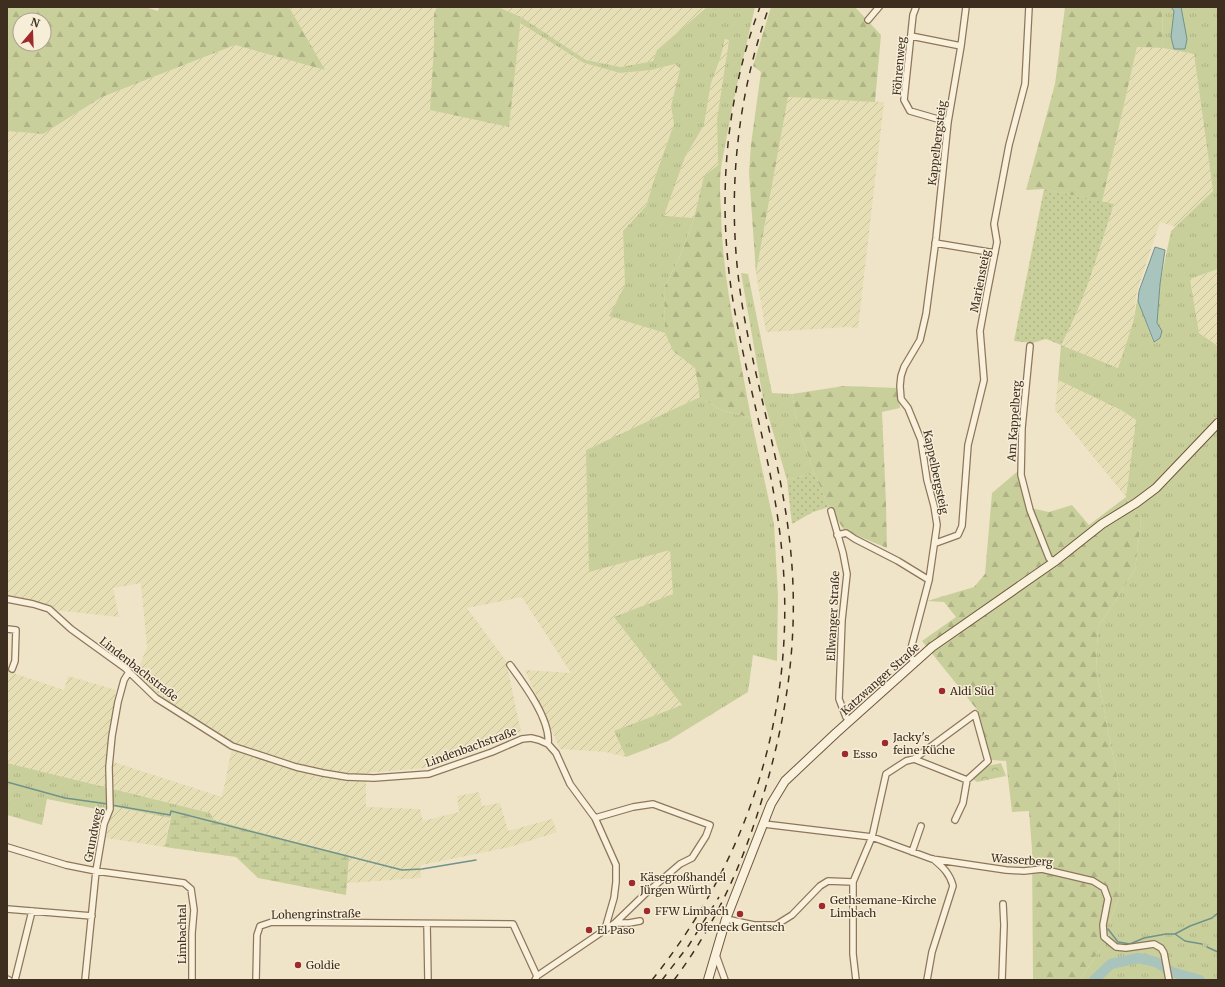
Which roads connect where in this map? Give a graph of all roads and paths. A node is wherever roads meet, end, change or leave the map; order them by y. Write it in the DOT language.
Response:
graph roads {
  1 [pos="879,7"];
  2 [pos="916,7"];
  3 [pos="966,7"];
  4 [pos="1030,7"];
  5 [pos="868,20"];
  6 [pos="911,36"];
  7 [pos="961,46"];
  8 [pos="948,122"];
  9 [pos="935,243"];
  10 [pos="995,253"];
  11 [pos="1030,346"];
  12 [pos="1218,424"];
  13 [pos="831,511"];
  14 [pos="838,535"];
  15 [pos="936,543"];
  16 [pos="1054,562"];
  17 [pos="929,580"];
  18 [pos="7,599"];
  19 [pos="7,629"];
  20 [pos="915,661"];
  21 [pos="510,665"];
  22 [pos="12,669"];
  23 [pos="129,672"];
  24 [pos="850,721"];
  25 [pos="548,744"];
  26 [pos="914,759"];
  27 [pos="967,780"];
  28 [pos="594,818"];
  29 [pos="955,820"];
  30 [pos="764,824"];
  31 [pos="921,826"];
  32 [pos="872,837"];
  33 [pos="7,847"];
  34 [pos="912,852"];
  35 [pos="932,859"];
  36 [pos="96,871"];
  37 [pos="853,882"];
  38 [pos="1003,904"];
  39 [pos="7,909"];
  40 [pos="32,911"];
  41 [pos="92,916"];
  42 [pos="726,918"];
  43 [pos="640,921"];
  44 [pos="615,923"];
  45 [pos="426,924"];
  46 [pos="605,929"];
  47 [pos="715,953"];
  48 [pos="536,978"];
  49 [pos="1169,979"];
  50 [pos="15,980"];
  51 [pos="85,980"];
  52 [pos="192,980"];
  53 [pos="256,980"];
  54 [pos="428,980"];
  55 [pos="708,980"];
  56 [pos="725,980"];
  57 [pos="856,980"];
  58 [pos="927,980"];
  59 [pos="1002,980"];
  1 -- 5 [label="street"];
  2 -- 6 [label="street, Föhrenweg"];
  3 -- 7 [label="street, Kappelbergsteig"];
  4 -- 10 [label="street, Mariensteig"];
  6 -- 7 [label="street"];
  6 -- 8 [label="street, Föhrenweg"];
  7 -- 8 [label="street, Kappelbergsteig"];
  8 -- 9 [label="street, Kappelbergsteig"];
  9 -- 10 [label="street"];
  9 -- 15 [label="street, Kappelbergsteig"];
  10 -- 15 [label="street, Mariensteig"];
  11 -- 16 [label="street, Am Kappelberg"];
  12 -- 16 [label="main road, Katzwanger Straße"];
  13 -- 14 [label="street, Ellwanger Straße"];
  14 -- 17 [label="street"];
  14 -- 24 [label="street, Ellwanger Straße"];
  15 -- 17 [label="street, Kappelbergsteig"];
  16 -- 20 [label="main road, Katzwanger Straße"];
  17 -- 20 [label="street, Kappelbergsteig"];
  18 -- 23 [label="street, Lindenbachstraße"];
  19 -- 22 [label="street"];
  20 -- 24 [label="main road, Katzwanger Straße"];
  21 -- 25 [label="street"];
  23 -- 25 [label="street, Lindenbachstraße"];
  23 -- 36 [label="street, Grundweg"];
  24 -- 30 [label="main road, Katzwanger Straße"];
  25 -- 28 [label="street"];
  26 -- 27 [label="street"];
  26 -- 27 [label="street"];
  26 -- 32 [label="street"];
  27 -- 29 [label="street"];
  28 -- 44 [label="street"];
  28 -- 46 [label="street"];
  30 -- 32 [label="street, Wasserberg"];
  30 -- 42 [label="main road, Katzwanger Straße"];
  31 -- 34 [label="street"];
  32 -- 34 [label="street, Wasserberg"];
  32 -- 37 [label="street"];
  33 -- 36 [label="street, Limbachtal"];
  34 -- 35 [label="street, Wasserberg"];
  35 -- 49 [label="street, Wasserberg"];
  35 -- 58 [label="street"];
  36 -- 41 [label="street, Grundweg"];
  36 -- 52 [label="street, Limbachtal"];
  37 -- 42 [label="street"];
  37 -- 57 [label="street"];
  38 -- 59 [label="street"];
  39 -- 40 [label="street"];
  40 -- 41 [label="street"];
  40 -- 50 [label="street"];
  41 -- 51 [label="street, Grundweg"];
  42 -- 47 [label="main road, Katzwanger Straße"];
  43 -- 44 [label="street"];
  44 -- 46 [label="street"];
  45 -- 48 [label="street, Lohengrinstraße"];
  45 -- 53 [label="street, Lohengrinstraße"];
  45 -- 54 [label="street"];
  46 -- 48 [label="street"];
  47 -- 55 [label="main road, Katzwanger Straße"];
  47 -- 56 [label="street"];
}
